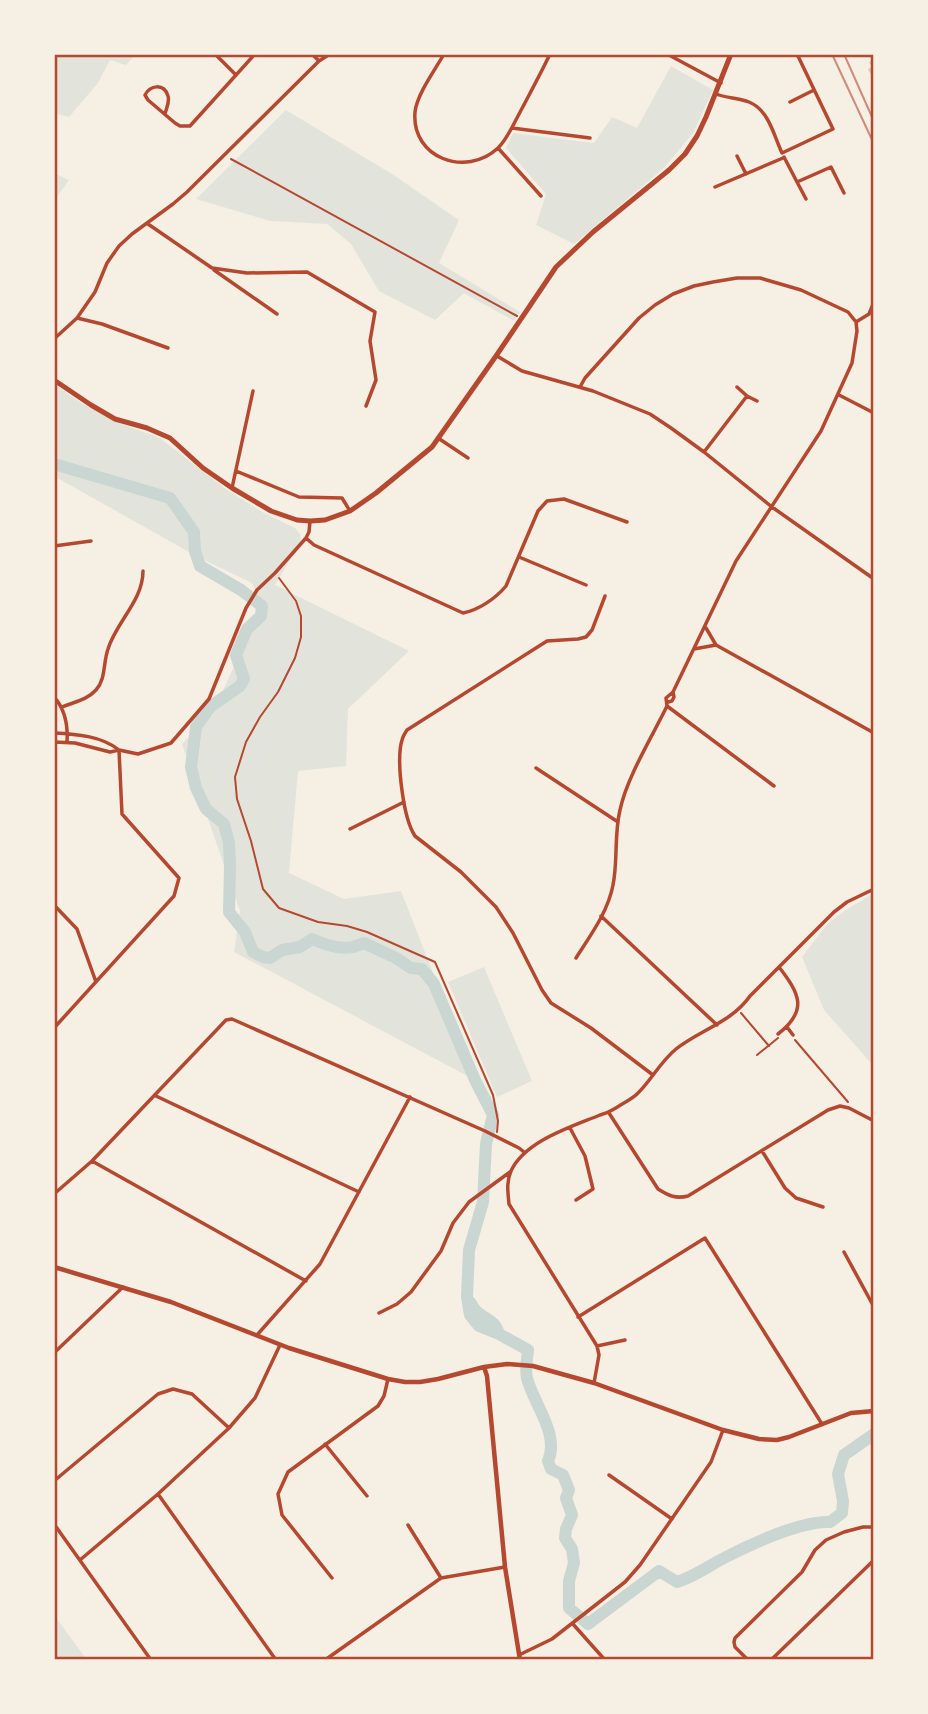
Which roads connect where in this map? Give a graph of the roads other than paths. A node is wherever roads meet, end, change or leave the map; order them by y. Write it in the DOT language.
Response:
graph roads {
  1 [pos="215,54"];
  2 [pos="255,54"];
  3 [pos="312,54"];
  4 [pos="330,54"];
  5 [pos="443,54"];
  6 [pos="551,54"];
  7 [pos="667,54"];
  8 [pos="680,54"];
  9 [pos="731,54"];
  10 [pos="797,54"];
  11 [pos="677,60"];
  12 [pos="319,61"];
  13 [pos="235,74"];
  14 [pos="721,83"];
  15 [pos="814,90"];
  16 [pos="716,94"];
  17 [pos="790,102"];
  18 [pos="164,114"];
  19 [pos="511,127"];
  20 [pos="590,138"];
  21 [pos="498,148"];
  22 [pos="783,155"];
  23 [pos="737,156"];
  24 [pos="746,174"];
  25 [pos="797,182"];
  26 [pos="715,187"];
  27 [pos="844,193"];
  28 [pos="541,196"];
  29 [pos="806,200"];
  30 [pos="148,224"];
  31 [pos="212,268"];
  32 [pos="874,302"];
  33 [pos="277,314"];
  34 [pos="76,317"];
  35 [pos="856,322"];
  36 [pos="54,339"];
  37 [pos="167,348"];
  38 [pos="496,356"];
  39 [pos="54,380"];
  40 [pos="580,387"];
  41 [pos="737,387"];
  42 [pos="253,391"];
  43 [pos="839,395"];
  44 [pos="747,396"];
  45 [pos="757,401"];
  46 [pos="366,407"];
  47 [pos="874,413"];
  48 [pos="438,438"];
  49 [pos="704,452"];
  50 [pos="468,458"];
  51 [pos="236,471"];
  52 [pos="232,488"];
  53 [pos="772,507"];
  54 [pos="349,511"];
  55 [pos="310,522"];
  56 [pos="627,522"];
  57 [pos="306,538"];
  58 [pos="91,541"];
  59 [pos="54,546"];
  60 [pos="519,557"];
  61 [pos="143,571"];
  62 [pos="874,579"];
  63 [pos="586,585"];
  64 [pos="605,596"];
  65 [pos="705,627"];
  66 [pos="716,645"];
  67 [pos="694,649"];
  68 [pos="54,697"];
  69 [pos="668,704"];
  70 [pos="62,707"];
  71 [pos="54,733"];
  72 [pos="874,733"];
  73 [pos="67,734"];
  74 [pos="54,742"];
  75 [pos="67,743"];
  76 [pos="118,750"];
  77 [pos="536,768"];
  78 [pos="774,786"];
  79 [pos="404,802"];
  80 [pos="618,822"];
  81 [pos="350,829"];
  82 [pos="874,889"];
  83 [pos="54,905"];
  84 [pos="601,916"];
  85 [pos="576,958"];
  86 [pos="779,967"];
  87 [pos="96,982"];
  88 [pos="717,1025"];
  89 [pos="787,1027"];
  90 [pos="54,1028"];
  91 [pos="780,1035"];
  92 [pos="794,1037"];
  93 [pos="653,1075"];
  94 [pos="156,1096"];
  95 [pos="410,1097"];
  96 [pos="609,1113"];
  97 [pos="874,1121"];
  98 [pos="570,1128"];
  99 [pos="762,1151"];
  100 [pos="525,1152"];
  101 [pos="92,1161"];
  102 [pos="511,1171"];
  103 [pos="359,1192"];
  104 [pos="54,1194"];
  105 [pos="576,1200"];
  106 [pos="823,1207"];
  107 [pos="844,1252"];
  108 [pos="54,1267"];
  109 [pos="306,1281"];
  110 [pos="123,1287"];
  111 [pos="874,1307"];
  112 [pos="379,1313"];
  113 [pos="578,1317"];
  114 [pos="257,1335"];
  115 [pos="625,1340"];
  116 [pos="280,1345"];
  117 [pos="597,1346"];
  118 [pos="54,1353"];
  119 [pos="484,1367"];
  120 [pos="388,1379"];
  121 [pos="594,1383"];
  122 [pos="874,1411"];
  123 [pos="822,1424"];
  124 [pos="229,1428"];
  125 [pos="723,1430"];
  126 [pos="325,1444"];
  127 [pos="609,1475"];
  128 [pos="54,1482"];
  129 [pos="158,1494"];
  130 [pos="367,1496"];
  131 [pos="672,1519"];
  132 [pos="54,1524"];
  133 [pos="408,1525"];
  134 [pos="874,1527"];
  135 [pos="80,1560"];
  136 [pos="874,1560"];
  137 [pos="505,1567"];
  138 [pos="332,1578"];
  139 [pos="441,1578"];
  140 [pos="574,1621"];
  141 [pos="520,1658"];
  142 [pos="151,1660"];
  143 [pos="276,1660"];
  144 [pos="325,1660"];
  145 [pos="605,1660"];
  146 [pos="748,1660"];
  147 [pos="771,1660"];
  1 -- 13 [label="street"];
  2 -- 13 [label="street"];
  3 -- 12 [label="street"];
  4 -- 12 [label="street"];
  5 -- 21 [label="street"];
  6 -- 19 [label="street"];
  7 -- 11 [label="street"];
  8 -- 11 [label="street"];
  9 -- 14 [label="main road"];
  10 -- 15 [label="street"];
  11 -- 14 [label="street"];
  12 -- 30 [label="street"];
  13 -- 18 [label="street"];
  14 -- 16 [label="main road"];
  15 -- 17 [label="street"];
  15 -- 22 [label="street"];
  16 -- 22 [label="street"];
  16 -- 38 [label="main road"];
  18 -- 18 [label="street"];
  19 -- 20 [label="street"];
  19 -- 21 [label="street"];
  21 -- 28 [label="street"];
  22 -- 24 [label="street"];
  22 -- 25 [label="street"];
  23 -- 24 [label="street"];
  24 -- 26 [label="street"];
  25 -- 27 [label="street"];
  25 -- 29 [label="street"];
  30 -- 31 [label="street"];
  30 -- 34 [label="street"];
  31 -- 33 [label="street"];
  31 -- 46 [label="street"];
  32 -- 35 [label="street"];
  34 -- 36 [label="street"];
  34 -- 37 [label="street"];
  35 -- 40 [label="street"];
  35 -- 43 [label="street"];
  38 -- 40 [label="street"];
  38 -- 48 [label="main road"];
  39 -- 52 [label="main road"];
  40 -- 49 [label="street"];
  41 -- 44 [label="street"];
  42 -- 51 [label="street"];
  43 -- 47 [label="street"];
  43 -- 53 [label="street"];
  44 -- 45 [label="street"];
  44 -- 49 [label="street"];
  48 -- 50 [label="street"];
  48 -- 54 [label="main road"];
  49 -- 53 [label="street"];
  51 -- 52 [label="street"];
  51 -- 54 [label="street"];
  52 -- 55 [label="main road"];
  53 -- 62 [label="street"];
  53 -- 65 [label="street"];
  54 -- 55 [label="main road"];
  55 -- 57 [label="street"];
  56 -- 60 [label="street"];
  57 -- 60 [label="street"];
  57 -- 76 [label="street"];
  58 -- 59 [label="street"];
  60 -- 63 [label="street"];
  61 -- 70 [label="street"];
  64 -- 79 [label="street"];
  65 -- 66 [label="street"];
  65 -- 67 [label="street"];
  66 -- 67 [label="street"];
  66 -- 72 [label="street"];
  67 -- 69 [label="street"];
  68 -- 70 [label="street"];
  69 -- 78 [label="street"];
  69 -- 80 [label="street"];
  70 -- 73 [label="street"];
  71 -- 73 [label="street"];
  73 -- 75 [label="street"];
  73 -- 76 [label="street"];
  74 -- 75 [label="street"];
  75 -- 76 [label="street"];
  76 -- 87 [label="street"];
  77 -- 80 [label="street"];
  79 -- 81 [label="street"];
  79 -- 93 [label="street"];
  80 -- 84 [label="street"];
  82 -- 86 [label="street"];
  83 -- 87 [label="street"];
  84 -- 85 [label="street"];
  84 -- 88 [label="street"];
  86 -- 88 [label="street"];
  86 -- 89 [label="street"];
  87 -- 90 [label="street"];
  88 -- 93 [label="street"];
  89 -- 91 [label="street"];
  89 -- 92 [label="street"];
  93 -- 96 [label="street"];
  94 -- 95 [label="street"];
  94 -- 101 [label="street"];
  94 -- 103 [label="street"];
  95 -- 100 [label="street"];
  95 -- 103 [label="street"];
  96 -- 98 [label="street"];
  96 -- 99 [label="street"];
  97 -- 99 [label="street"];
  98 -- 100 [label="street"];
  98 -- 105 [label="street"];
  99 -- 106 [label="street"];
  100 -- 102 [label="street"];
  101 -- 104 [label="street"];
  101 -- 109 [label="street"];
  102 -- 112 [label="street"];
  102 -- 113 [label="street"];
  103 -- 109 [label="street"];
  107 -- 111 [label="street"];
  108 -- 110 [label="street"];
  109 -- 114 [label="street"];
  110 -- 114 [label="street"];
  110 -- 118 [label="street"];
  113 -- 117 [label="street"];
  113 -- 123 [label="street"];
  114 -- 116 [label="street"];
  115 -- 117 [label="street"];
  116 -- 120 [label="street"];
  116 -- 124 [label="street"];
  117 -- 121 [label="street"];
  119 -- 120 [label="street"];
  119 -- 121 [label="street"];
  119 -- 137 [label="street"];
  120 -- 126 [label="street"];
  121 -- 125 [label="street"];
  122 -- 123 [label="street"];
  123 -- 125 [label="street"];
  124 -- 128 [label="street"];
  124 -- 129 [label="street"];
  125 -- 131 [label="street"];
  126 -- 130 [label="street"];
  126 -- 138 [label="street"];
  127 -- 131 [label="street"];
  129 -- 135 [label="street"];
  129 -- 143 [label="street"];
  131 -- 140 [label="street"];
  132 -- 135 [label="street"];
  133 -- 139 [label="street"];
  134 -- 146 [label="street"];
  135 -- 142 [label="street"];
  136 -- 147 [label="street"];
  137 -- 139 [label="street"];
  137 -- 141 [label="street"];
  139 -- 144 [label="street"];
  140 -- 141 [label="street"];
  140 -- 145 [label="street"];
}
